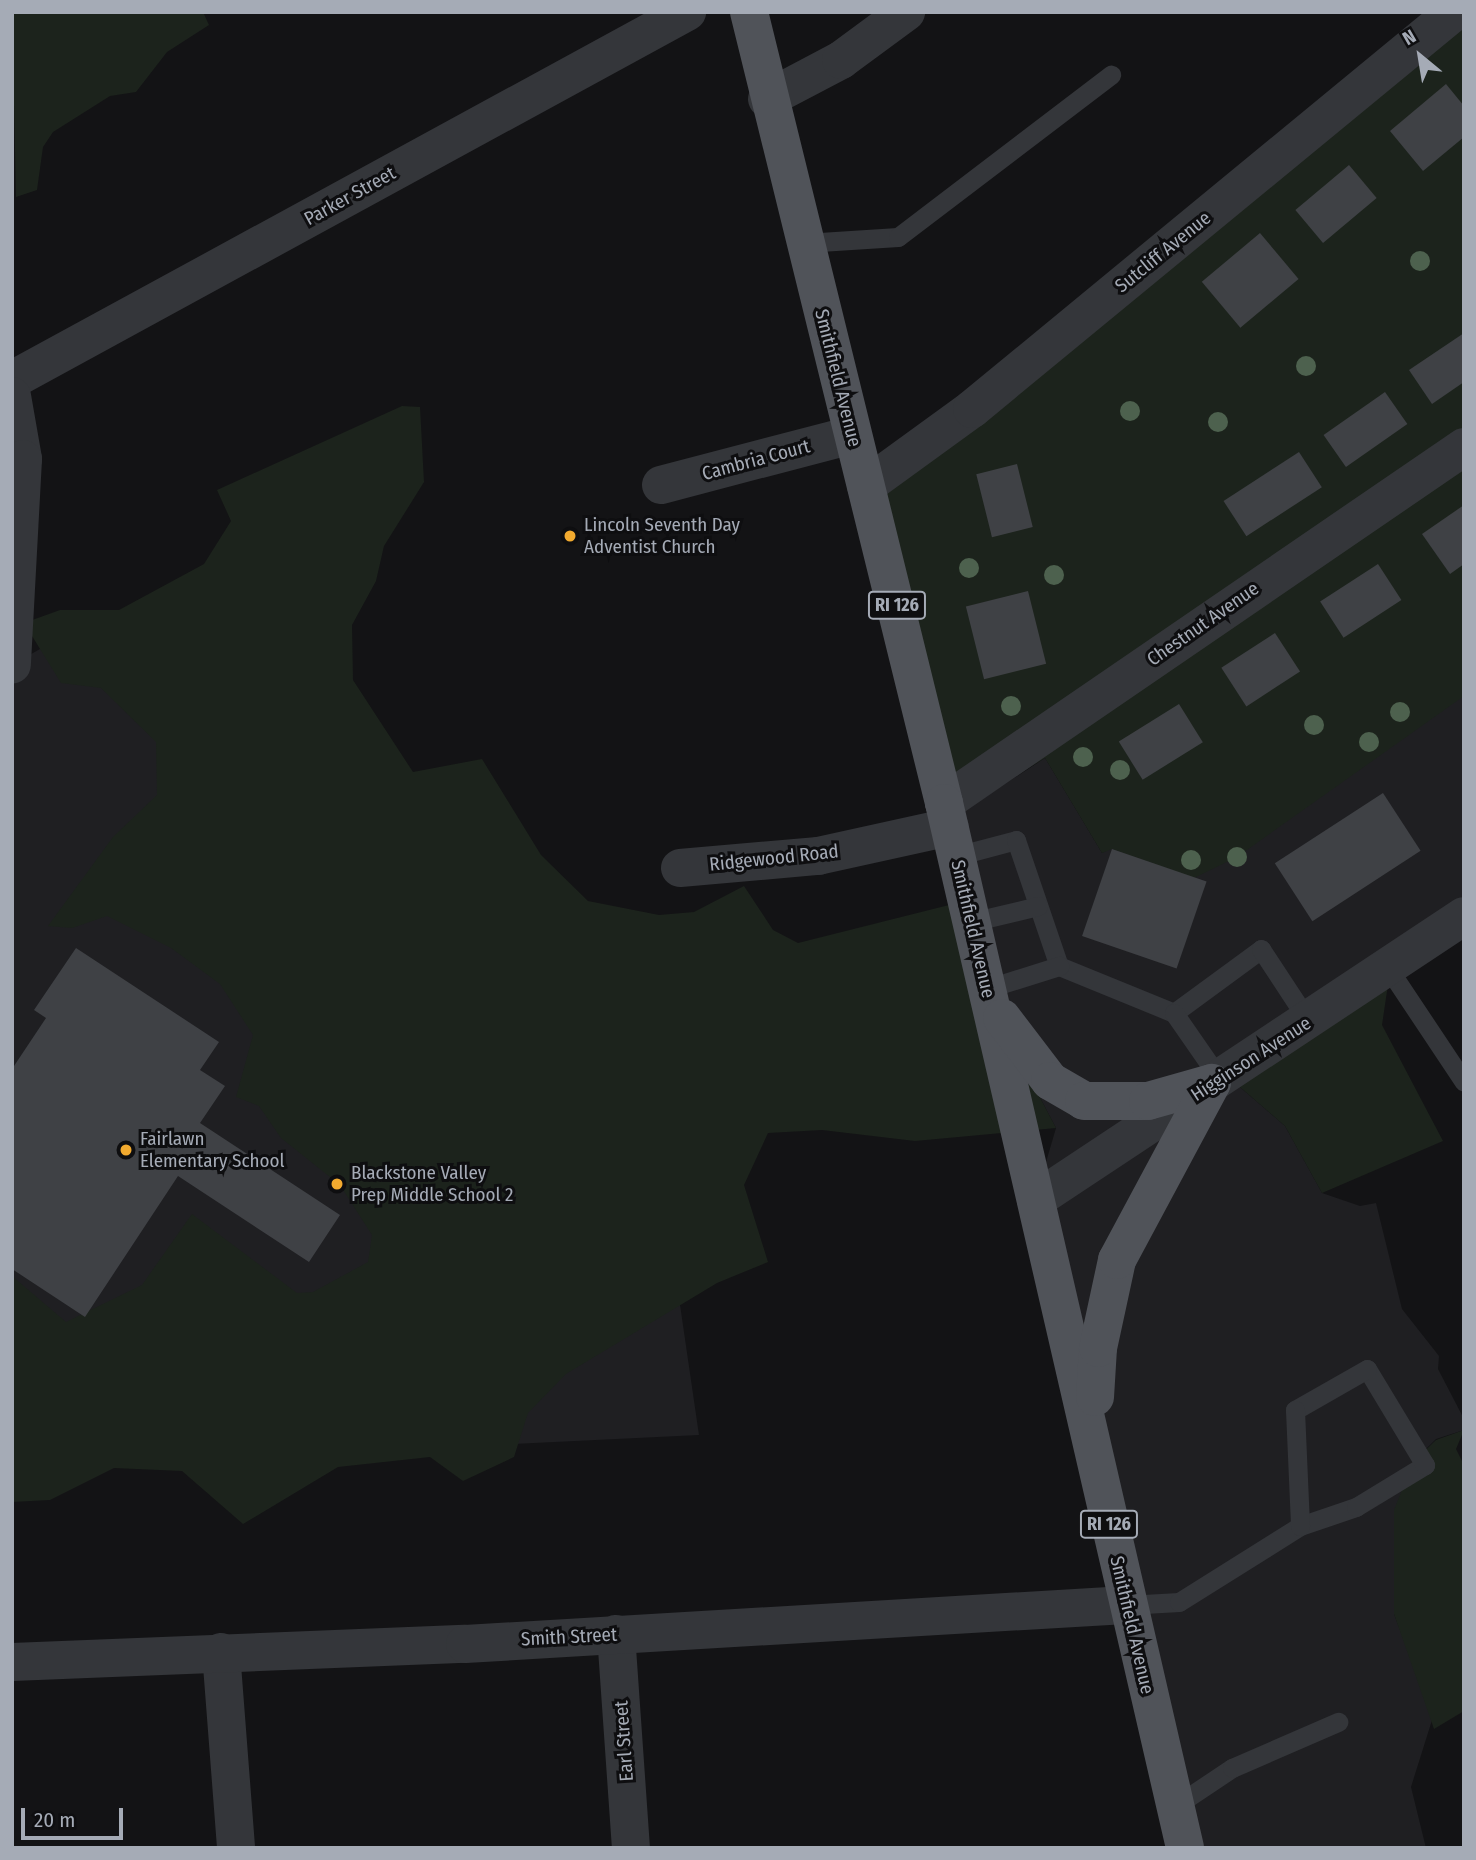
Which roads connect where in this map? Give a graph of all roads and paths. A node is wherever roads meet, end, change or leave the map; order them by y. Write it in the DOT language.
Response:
graph roads {
  1 [pos="687,12"];
  2 [pos="749,12"];
  3 [pos="906,12"];
  4 [pos="1454,12"];
  5 [pos="1111,75"];
  6 [pos="768,99"];
  7 [pos="804,243"];
  8 [pos="12,380"];
  9 [pos="12,396"];
  10 [pos="852,435"];
  11 [pos="1464,447"];
  12 [pos="661,485"];
  13 [pos="866,486"];
  14 [pos="12,665"];
  15 [pos="950,829"];
  16 [pos="680,868"];
  17 [pos="1038,906"];
  18 [pos="1464,916"];
  19 [pos="971,922"];
  20 [pos="1059,967"];
  21 [pos="1390,971"];
  22 [pos="986,991"];
  23 [pos="1174,1013"];
  24 [pos="1309,1022"];
  25 [pos="1216,1080"];
  26 [pos="1464,1082"];
  27 [pos="1037,1199"];
  28 [pos="1090,1439"];
  29 [pos="1300,1526"];
  30 [pos="1126,1605"];
  31 [pos="616,1634"];
  32 [pos="221,1652"];
  33 [pos="12,1662"];
  34 [pos="1338,1722"];
  35 [pos="1175,1806"];
  36 [pos="236,1848"];
  37 [pos="631,1848"];
  38 [pos="1185,1848"];
  1 -- 8 [label="street, Parker Street"];
  2 -- 6 [label="main road, Smithfield Avenue / RI 126"];
  3 -- 6 [label="street"];
  4 -- 13 [label="street, Sutcliff Avenue"];
  5 -- 7 [label="lane"];
  6 -- 7 [label="main road, Smithfield Avenue / RI 126"];
  7 -- 10 [label="main road, Smithfield Avenue / RI 126"];
  9 -- 14 [label="street"];
  10 -- 12 [label="street, Cambria Court"];
  10 -- 13 [label="main road, Smithfield Avenue / RI 126"];
  11 -- 15 [label="street, Chestnut Avenue"];
  13 -- 15 [label="main road, Smithfield Avenue / RI 126"];
  15 -- 16 [label="street, Ridgewood Road"];
  15 -- 17 [label="lane"];
  15 -- 19 [label="main road, Smithfield Avenue / RI 126"];
  17 -- 19 [label="lane"];
  17 -- 20 [label="lane"];
  18 -- 21 [label="street, Higginson Avenue"];
  19 -- 22 [label="main road, Smithfield Avenue / RI 126"];
  20 -- 22 [label="lane"];
  20 -- 23 [label="lane"];
  21 -- 24 [label="street, Higginson Avenue"];
  21 -- 26 [label="lane"];
  22 -- 25 [label="main road"];
  22 -- 27 [label="main road, Smithfield Avenue / RI 126"];
  23 -- 24 [label="lane"];
  23 -- 25 [label="lane"];
  24 -- 25 [label="street, Higginson Avenue"];
  25 -- 27 [label="street, Higginson Avenue"];
  25 -- 28 [label="main road"];
  27 -- 28 [label="main road, Smithfield Avenue / RI 126"];
  28 -- 30 [label="main road, Smithfield Avenue / RI 126"];
  29 -- 29 [label="lane"];
  29 -- 30 [label="lane"];
  30 -- 31 [label="street, Smith Street"];
  30 -- 35 [label="main road, Smithfield Avenue / RI 126"];
  31 -- 32 [label="street, Smith Street"];
  31 -- 37 [label="street, Earl Street"];
  32 -- 33 [label="street, Smith Street"];
  32 -- 36 [label="street"];
  34 -- 35 [label="lane"];
  35 -- 38 [label="main road, Smithfield Avenue / RI 126"];
}
